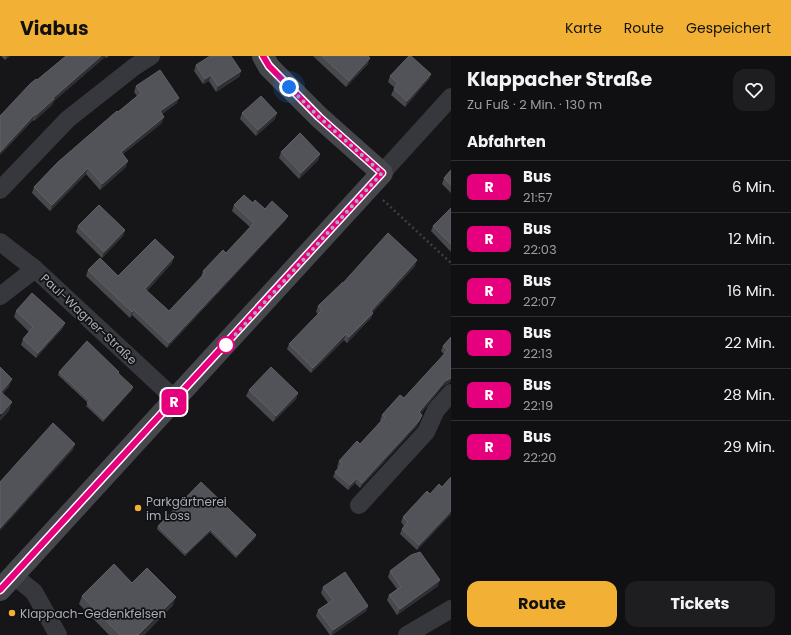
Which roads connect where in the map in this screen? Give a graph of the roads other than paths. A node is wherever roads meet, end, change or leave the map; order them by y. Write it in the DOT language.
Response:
graph roads {
  1 [pos="151,56"];
  2 [pos="262,56"];
  3 [pos="451,97"];
  4 [pos="382,173"];
  5 [pos="0,190"];
  6 [pos="0,242"];
  7 [pos="35,269"];
  8 [pos="0,296"];
  9 [pos="451,393"];
  10 [pos="176,400"];
  11 [pos="359,505"];
  12 [pos="6,582"];
  13 [pos="451,609"];
  14 [pos="58,635"];
  15 [pos="407,635"];
  1 -- 5 [label="street"];
  2 -- 4 [label="main road"];
  3 -- 4 [label="street"];
  4 -- 10 [label="main road"];
  6 -- 7 [label="street, Paul-Wagner-Straße"];
  7 -- 8 [label="street"];
  7 -- 10 [label="street, Paul-Wagner-Straße"];
  9 -- 11 [label="street"];
  10 -- 12 [label="main road"];
  12 -- 14 [label="street"];
  13 -- 15 [label="street"];
}
